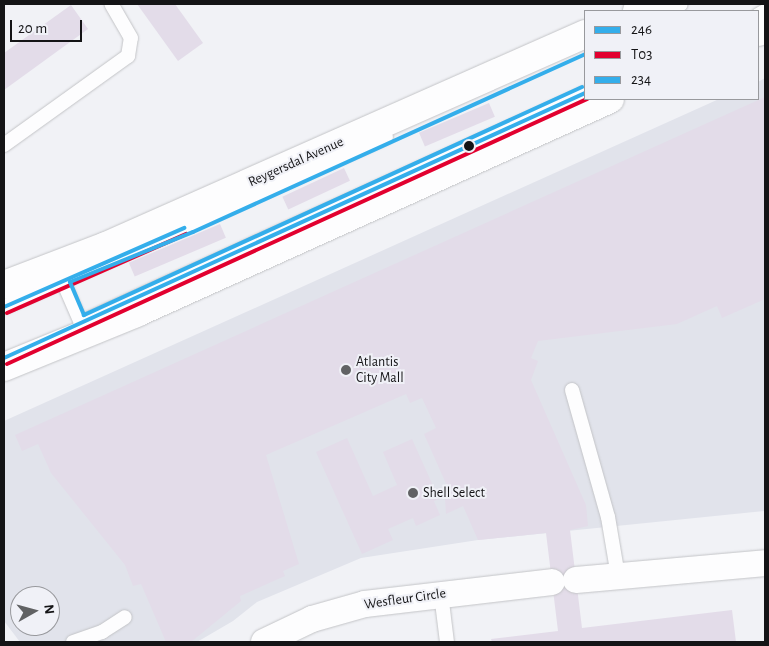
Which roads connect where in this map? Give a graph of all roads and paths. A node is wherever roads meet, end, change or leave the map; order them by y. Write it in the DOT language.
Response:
graph roads {
  1 [pos="111,4"];
  2 [pos="654,4"];
  3 [pos="681,4"];
  4 [pos="639,10"];
  5 [pos="666,10"];
  6 [pos="584,34"];
  7 [pos="584,47"];
  8 [pos="584,92"];
  9 [pos="608,100"];
  10 [pos="4,145"];
  11 [pos="62,279"];
  12 [pos="4,285"];
  13 [pos="4,307"];
  14 [pos="82,322"];
  15 [pos="4,358"];
  16 [pos="4,367"];
  17 [pos="572,390"];
  18 [pos="765,563"];
  19 [pos="618,576"];
  20 [pos="441,594"];
  21 [pos="125,617"];
  22 [pos="73,642"];
  23 [pos="264,642"];
  24 [pos="447,642"];
  1 -- 10 [label="lane"];
  2 -- 4 [label="main road"];
  3 -- 5 [label="lane"];
  6 -- 12 [label="main road, Reygersdal Avenue"];
  7 -- 11 [label="lane"];
  8 -- 14 [label="lane"];
  9 -- 16 [label="main road"];
  11 -- 13 [label="lane"];
  11 -- 14 [label="lane"];
  14 -- 15 [label="lane"];
  17 -- 19 [label="lane"];
  18 -- 19 [label="street, Wesfleur Circle"];
  19 -- 20 [label="street, Wesfleur Circle"];
  20 -- 23 [label="street, Wesfleur Circle"];
  20 -- 24 [label="lane"];
  21 -- 22 [label="lane"];
}
